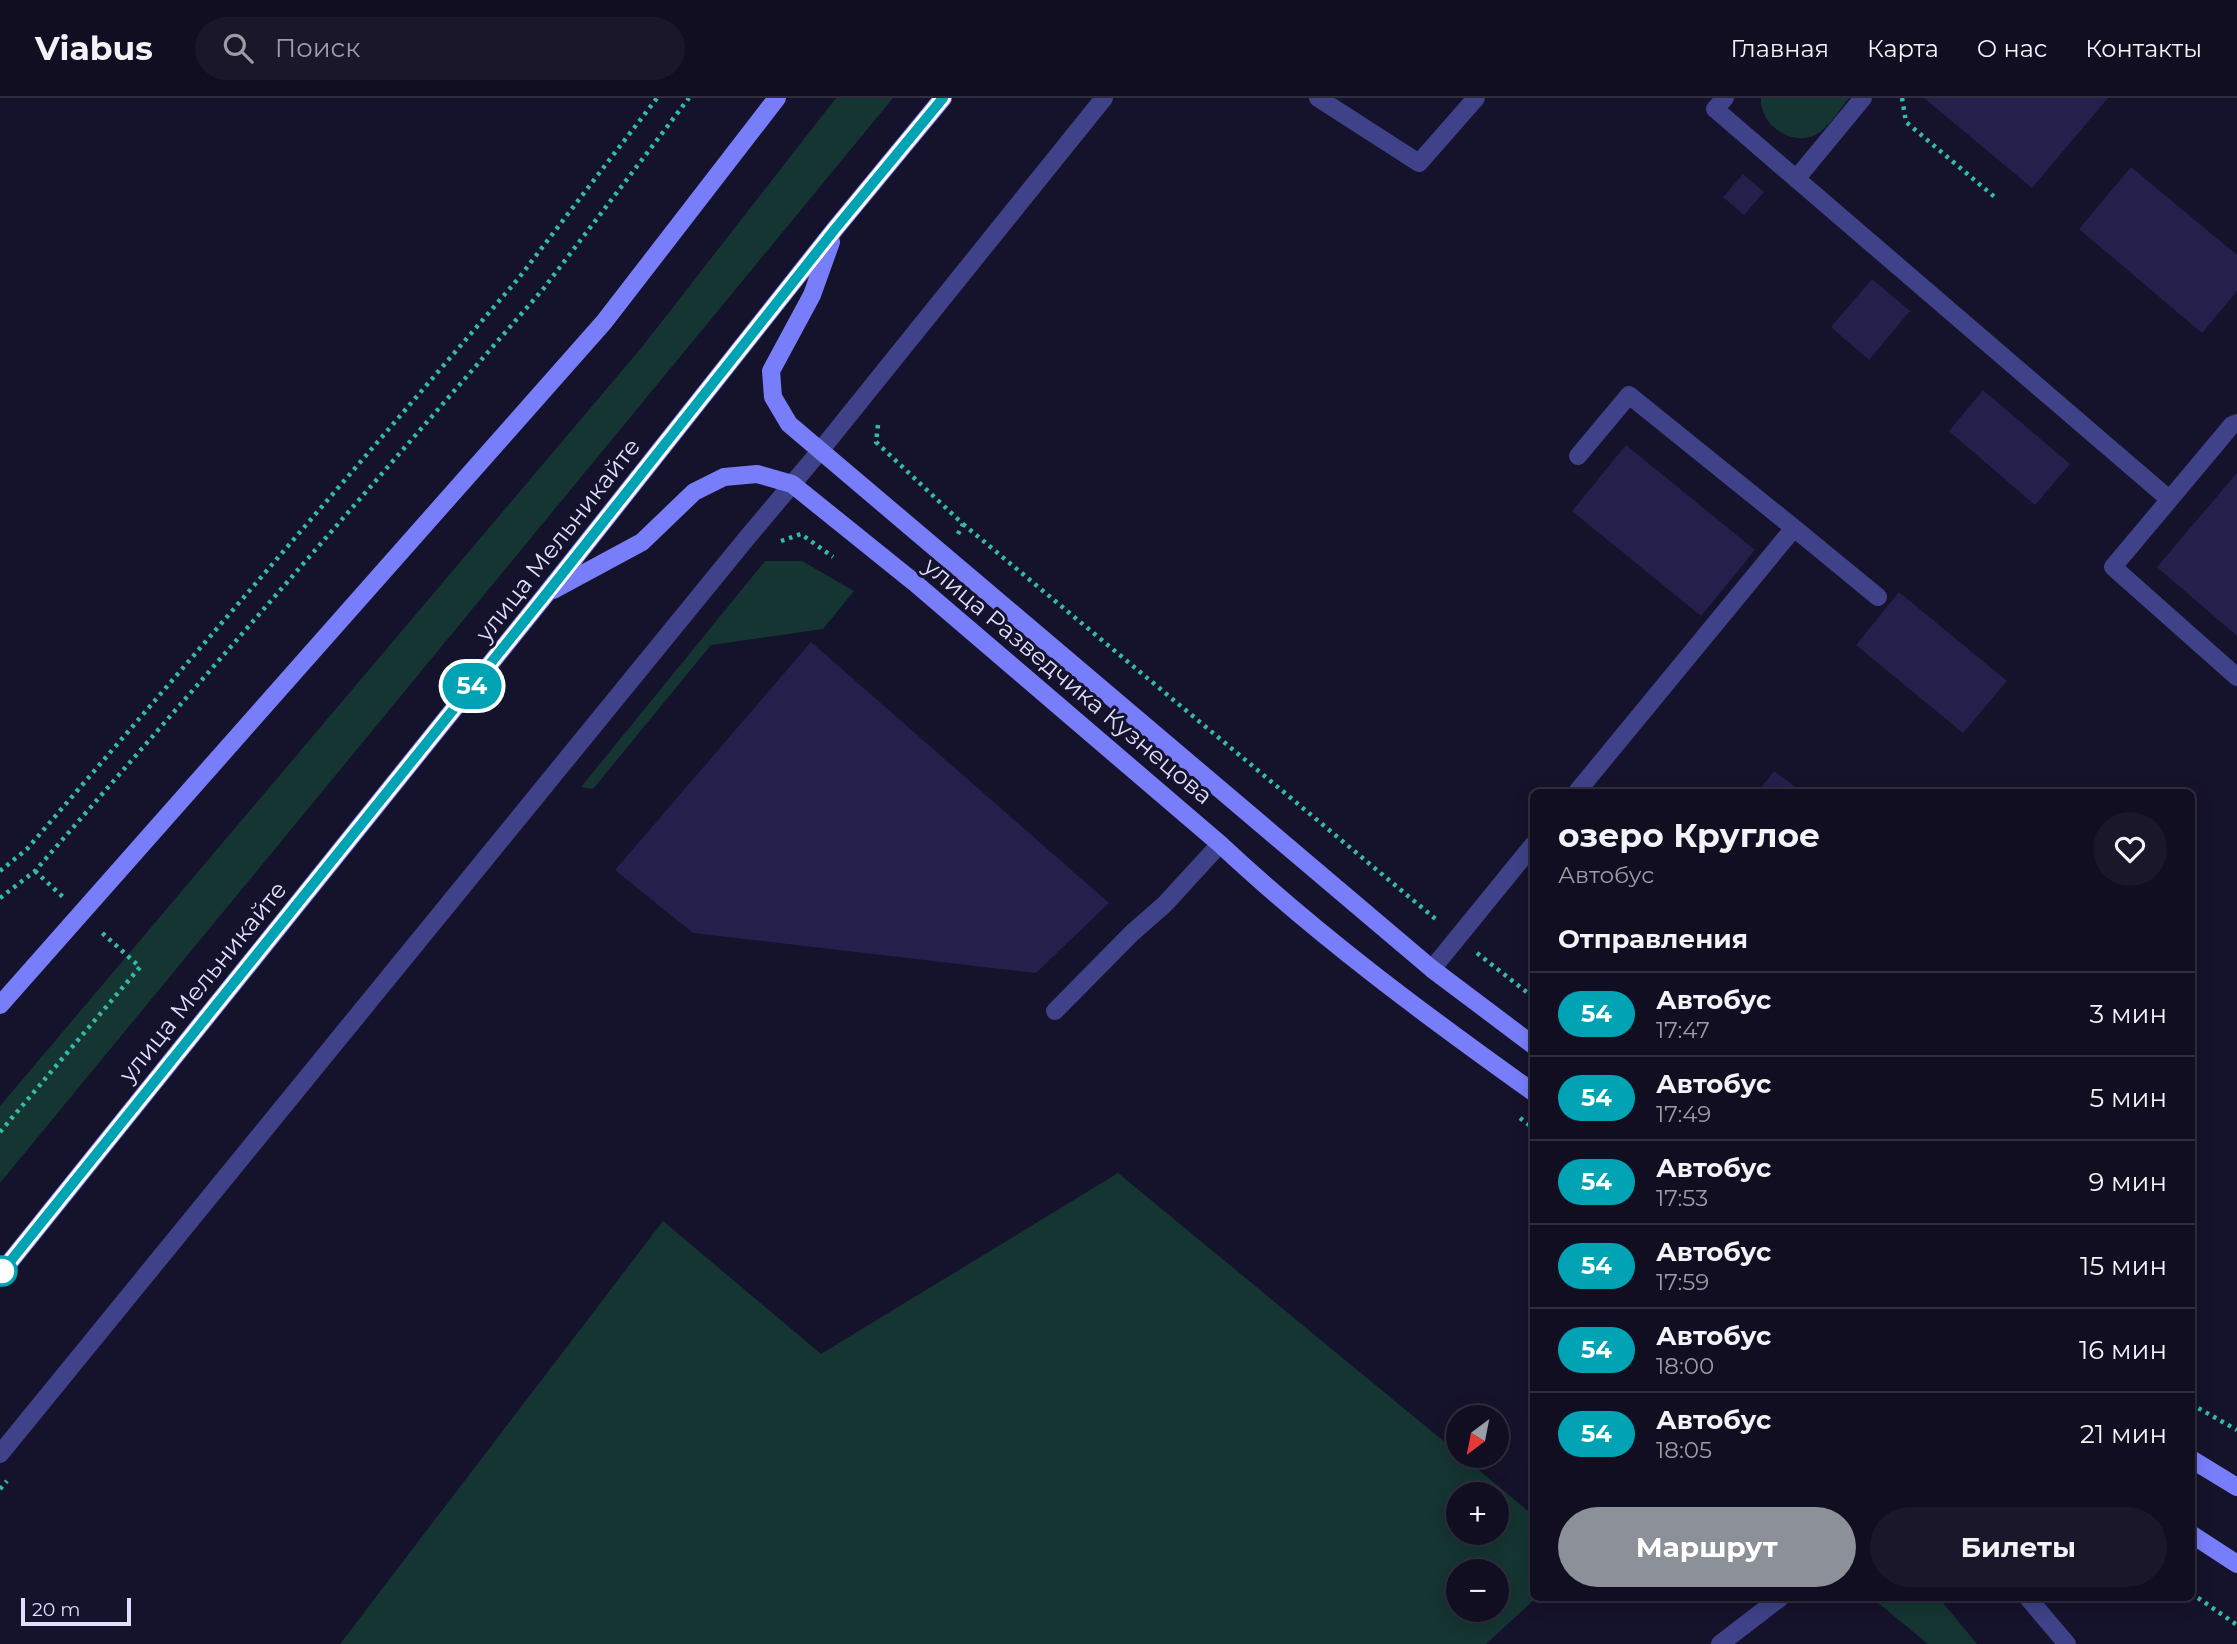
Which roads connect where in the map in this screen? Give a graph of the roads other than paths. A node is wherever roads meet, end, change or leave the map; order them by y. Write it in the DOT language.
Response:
graph roads {
  1 [pos="777,98"];
  2 [pos="943,98"];
  3 [pos="1104,98"];
  4 [pos="1318,98"];
  5 [pos="1476,98"];
  6 [pos="1725,98"];
  7 [pos="1863,98"];
  8 [pos="1796,179"];
  9 [pos="835,229"];
  10 [pos="2237,423"];
  11 [pos="820,451"];
  12 [pos="1578,456"];
  13 [pos="792,484"];
  14 [pos="2169,499"];
  15 [pos="1794,528"];
  16 [pos="547,593"];
  17 [pos="1878,597"];
  18 [pos="2237,677"];
  19 [pos="1579,789"];
  20 [pos="1220,844"];
  21 [pos="1530,849"];
  22 [pos="1432,969"];
  23 [pos="0,1005"];
  24 [pos="1055,1011"];
  25 [pos="1530,1043"];
  26 [pos="1530,1090"];
  27 [pos="0,1274"];
  28 [pos="0,1454"];
  29 [pos="2195,1461"];
  30 [pos="2237,1487"];
  31 [pos="2195,1537"];
  32 [pos="2237,1564"];
  33 [pos="1776,1601"];
  34 [pos="2031,1601"];
  35 [pos="1720,1644"];
  36 [pos="2067,1644"];
  1 -- 23 [label="main road"];
  2 -- 9 [label="main road, улица Мельникайте"];
  3 -- 11 [label="lane"];
  4 -- 5 [label="lane"];
  6 -- 8 [label="lane"];
  7 -- 8 [label="lane"];
  8 -- 14 [label="lane"];
  9 -- 11 [label="main road, улица Разведчика Кузнецова"];
  9 -- 16 [label="main road, улица Мельникайте"];
  10 -- 14 [label="lane"];
  11 -- 13 [label="lane"];
  11 -- 22 [label="main road, улица Разведчика Кузнецова"];
  12 -- 15 [label="lane"];
  13 -- 16 [label="main road, улица Разведчика Кузнецова"];
  13 -- 20 [label="main road, улица Разведчика Кузнецова"];
  13 -- 28 [label="lane"];
  14 -- 18 [label="lane"];
  15 -- 17 [label="lane"];
  15 -- 19 [label="lane"];
  16 -- 27 [label="main road, улица Мельникайте"];
  20 -- 24 [label="lane"];
  20 -- 26 [label="main road, улица Разведчика Кузнецова"];
  21 -- 22 [label="lane"];
  22 -- 25 [label="main road, улица Разведчика Кузнецова"];
  29 -- 30 [label="main road"];
  31 -- 32 [label="main road"];
  33 -- 35 [label="lane"];
  34 -- 36 [label="lane"];
}
